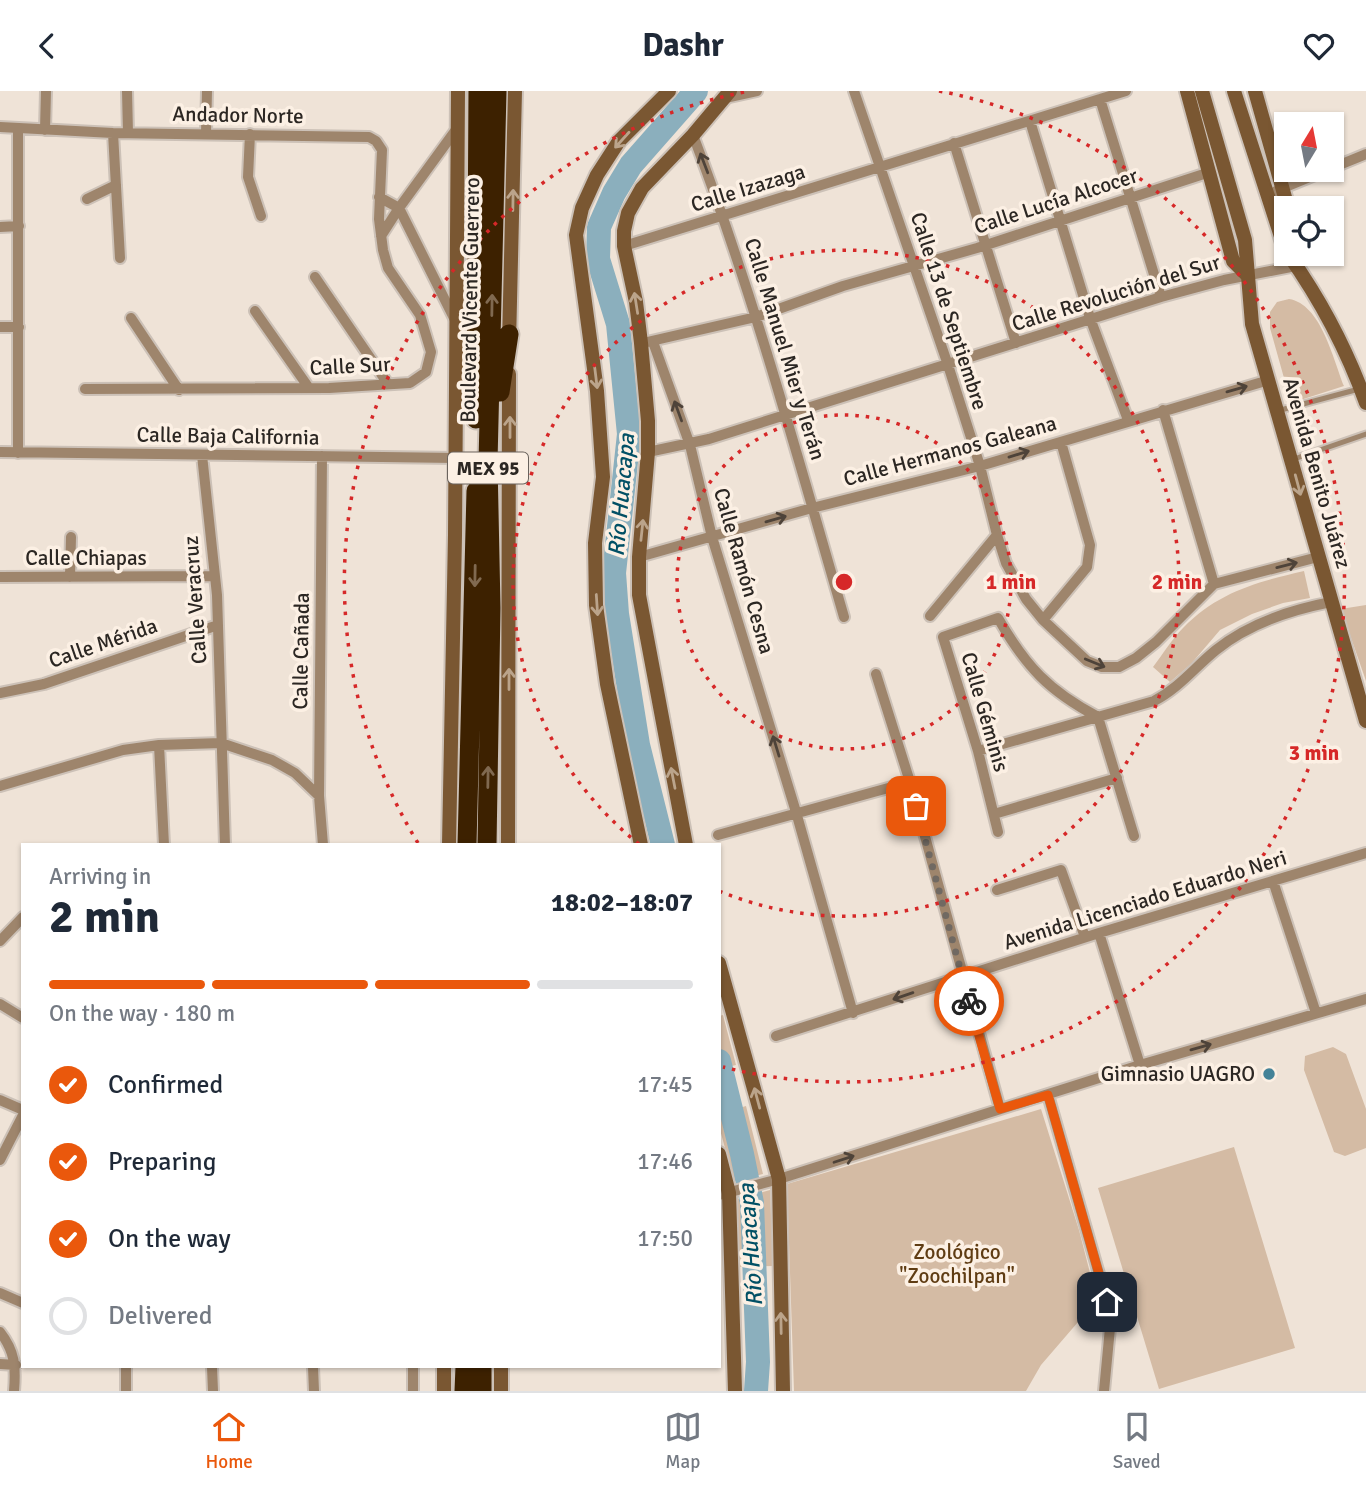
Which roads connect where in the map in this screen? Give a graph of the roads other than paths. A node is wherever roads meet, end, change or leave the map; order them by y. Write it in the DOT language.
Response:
graph roads {
  1 [pos="46,91"];
  2 [pos="127,91"];
  3 [pos="207,91"];
  4 [pos="458,91"];
  5 [pos="478,91"];
  6 [pos="497,91"];
  7 [pos="514,91"];
  8 [pos="669,91"];
  9 [pos="757,91"];
  10 [pos="854,91"];
  11 [pos="1126,91"];
  12 [pos="1186,91"];
  13 [pos="1202,91"];
  14 [pos="1234,91"];
  15 [pos="1255,91"];
  16 [pos="728,95"];
  17 [pos="1100,99"];
  18 [pos="1030,121"];
  19 [pos="0,127"];
  20 [pos="458,127"];
  21 [pos="18,128"];
  22 [pos="45,130"];
  23 [pos="113,133"];
  24 [pos="128,133"];
  25 [pos="206,133"];
  26 [pos="250,134"];
  27 [pos="693,135"];
  28 [pos="954,143"];
  29 [pos="1366,154"];
  30 [pos="1344,163"];
  31 [pos="882,167"];
  32 [pos="1210,172"];
  33 [pos="1299,182"];
  34 [pos="116,185"];
  35 [pos="1282,189"];
  36 [pos="1267,195"];
  37 [pos="1284,196"];
  38 [pos="379,197"];
  39 [pos="1130,197"];
  40 [pos="87,199"];
  41 [pos="399,208"];
  42 [pos="1274,212"];
  43 [pos="261,216"];
  44 [pos="724,216"];
  45 [pos="1060,220"];
  46 [pos="19,226"];
  47 [pos="0,227"];
  48 [pos="381,237"];
  49 [pos="985,245"];
  50 [pos="624,246"];
  51 [pos="120,258"];
  52 [pos="1274,264"];
  53 [pos="913,266"];
  54 [pos="1298,266"];
  55 [pos="1248,276"];
  56 [pos="315,277"];
  57 [pos="1161,297"];
  58 [pos="255,311"];
  59 [pos="756,317"];
  60 [pos="131,318"];
  61 [pos="1090,318"];
  62 [pos="457,324"];
  63 [pos="0,327"];
  64 [pos="19,327"];
  65 [pos="509,334"];
  66 [pos="647,343"];
  67 [pos="1016,343"];
  68 [pos="948,365"];
  69 [pos="1269,380"];
  70 [pos="388,384"];
  71 [pos="309,388"];
  72 [pos="85,389"];
  73 [pos="178,390"];
  74 [pos="1364,396"];
  75 [pos="1163,410"];
  76 [pos="1278,411"];
  77 [pos="786,415"];
  78 [pos="1128,420"];
  79 [pos="1366,434"];
  80 [pos="1060,442"];
  81 [pos="690,445"];
  82 [pos="648,451"];
  83 [pos="0,452"];
  84 [pos="18,453"];
  85 [pos="202,455"];
  86 [pos="322,456"];
  87 [pos="456,458"];
  88 [pos="1291,460"];
  89 [pos="488,462"];
  90 [pos="980,466"];
  91 [pos="812,508"];
  92 [pos="997,535"];
  93 [pos="71,537"];
  94 [pos="712,537"];
  95 [pos="639,557"];
  96 [pos="1318,557"];
  97 [pos="215,576"];
  98 [pos="0,577"];
  99 [pos="70,577"];
  100 [pos="1214,584"];
  101 [pos="1331,602"];
  102 [pos="930,616"];
  103 [pos="844,617"];
  104 [pos="1043,620"];
  105 [pos="218,625"];
  106 [pos="876,674"];
  107 [pos="0,693"];
  108 [pos="1098,717"];
  109 [pos="1366,721"];
  110 [pos="221,743"];
  111 [pos="159,745"];
  112 [pos="978,751"];
  113 [pos="1117,778"];
  114 [pos="910,782"];
  115 [pos="0,786"];
  116 [pos="319,796"];
  117 [pos="796,812"];
  118 [pos="994,814"];
  119 [pos="998,832"];
  120 [pos="718,835"];
  121 [pos="1134,837"];
  122 [pos="164,843"];
  123 [pos="225,843"];
  124 [pos="323,843"];
  125 [pos="449,843"];
  126 [pos="467,843"];
  127 [pos="487,843"];
  128 [pos="508,843"];
  129 [pos="641,843"];
  130 [pos="686,843"];
  131 [pos="1366,853"];
  132 [pos="1273,881"];
  133 [pos="997,890"];
  134 [pos="21,920"];
  135 [pos="1099,933"];
  136 [pos="1085,937"];
  137 [pos="0,941"];
  138 [pos="721,970"];
  139 [pos="962,975"];
  140 [pos="1366,999"];
  141 [pos="0,1004"];
  142 [pos="853,1013"];
  143 [pos="1316,1013"];
  144 [pos="21,1016"];
  145 [pos="776,1036"];
  146 [pos="1140,1065"];
  147 [pos="1048,1095"];
  148 [pos="0,1100"];
  149 [pos="1000,1109"];
  150 [pos="21,1111"];
  151 [pos="21,1116"];
  152 [pos="0,1160"];
  153 [pos="721,1165"];
  154 [pos="778,1179"];
  155 [pos="726,1194"];
  156 [pos="0,1293"];
  157 [pos="21,1302"];
  158 [pos="0,1332"];
  159 [pos="0,1364"];
  160 [pos="16,1365"];
  161 [pos="126,1368"];
  162 [pos="212,1368"];
  163 [pos="313,1368"];
  164 [pos="413,1368"];
  165 [pos="444,1368"];
  166 [pos="465,1368"];
  167 [pos="482,1368"];
  168 [pos="502,1368"];
  169 [pos="14,1391"];
  170 [pos="126,1391"];
  171 [pos="213,1391"];
  172 [pos="314,1391"];
  173 [pos="413,1391"];
  174 [pos="444,1391"];
  175 [pos="464,1391"];
  176 [pos="482,1391"];
  177 [pos="501,1391"];
  178 [pos="735,1391"];
  179 [pos="783,1391"];
  180 [pos="1104,1391"];
  1 -- 22 [label="street"];
  2 -- 24 [label="street"];
  3 -- 25 [label="street"];
  4 -- 20 [label="main road, Boulevard Vicente Guerrero"];
  5 -- 126 [label="highway, Boulevard Vicente Guerrero / MEX 95, one-way"];
  89 -- 6 [label="highway, Boulevard Vicente Guerrero / MEX 95, one-way"];
  65 -- 7 [label="main road, Boulevard Vicente Guerrero, one-way"];
  8 -- 129 [label="main road, one-way"];
  9 -- 16 [label="street"];
  10 -- 31 [label="street, Calle 13 de Septiembre"];
  11 -- 17 [label="street, Calle Izazaga"];
  12 -- 32 [label="main road"];
  13 -- 55 [label="main road, Avenida Benito Juárez"];
  14 -- 36 [label="main road"];
  15 -- 35 [label="main road"];
  16 -- 27 [label="main road"];
  17 -- 18 [label="street, Calle Izazaga"];
  17 -- 39 [label="street"];
  18 -- 28 [label="street, Calle Izazaga"];
  18 -- 45 [label="street"];
  19 -- 21 [label="street, Andador Norte"];
  20 -- 41 [label="street"];
  20 -- 62 [label="main road, Boulevard Vicente Guerrero"];
  21 -- 22 [label="street, Andador Norte"];
  21 -- 46 [label="street"];
  22 -- 23 [label="street, Andador Norte"];
  23 -- 24 [label="street, Andador Norte"];
  23 -- 34 [label="street"];
  24 -- 25 [label="street, Andador Norte"];
  25 -- 26 [label="street, Andador Norte"];
  26 -- 38 [label="street, Andador Norte"];
  26 -- 43 [label="street"];
  44 -- 27 [label="street, Calle Manuel Mier y Terán, one-way"];
  27 -- 50 [label="main road"];
  28 -- 31 [label="street, Calle Izazaga"];
  28 -- 49 [label="street"];
  29 -- 30 [label="street"];
  31 -- 44 [label="street, Calle Izazaga"];
  31 -- 53 [label="street, Calle 13 de Septiembre"];
  32 -- 39 [label="street, Calle Lucía Alcocer"];
  32 -- 55 [label="main road"];
  33 -- 35 [label="street"];
  34 -- 40 [label="street"];
  34 -- 51 [label="street"];
  35 -- 36 [label="street"];
  35 -- 37 [label="main road"];
  36 -- 42 [label="main road"];
  38 -- 41 [label="street"];
  38 -- 48 [label="street, Calle Sur"];
  39 -- 45 [label="street, Calle Lucía Alcocer"];
  39 -- 57 [label="street"];
  41 -- 48 [label="street"];
  41 -- 62 [label="street"];
  44 -- 50 [label="street, Calle Izazaga"];
  44 -- 59 [label="street, Calle Manuel Mier y Terán"];
  45 -- 49 [label="street, Calle Lucía Alcocer"];
  45 -- 61 [label="street"];
  46 -- 47 [label="street"];
  46 -- 64 [label="street"];
  48 -- 70 [label="street, Calle Sur"];
  49 -- 53 [label="street, Calle Lucía Alcocer"];
  49 -- 67 [label="street"];
  66 -- 50 [label="main road, one-way"];
  52 -- 55 [label="street, Calle Revolución del Sur"];
  53 -- 59 [label="street, Calle Lucía Alcocer"];
  53 -- 68 [label="street, Calle 13 de Septiembre"];
  54 -- 74 [label="main road"];
  55 -- 57 [label="street, Calle Revolución del Sur"];
  55 -- 69 [label="main road, Avenida Benito Juárez"];
  56 -- 70 [label="street"];
  57 -- 61 [label="street, Calle Revolución del Sur"];
  58 -- 71 [label="street"];
  59 -- 66 [label="street, Calle Lucía Alcocer"];
  59 -- 77 [label="street, Calle Manuel Mier y Terán"];
  60 -- 73 [label="street"];
  61 -- 67 [label="street, Calle Revolución del Sur"];
  61 -- 78 [label="street"];
  62 -- 87 [label="main road, Boulevard Vicente Guerrero"];
  63 -- 64 [label="street"];
  64 -- 84 [label="street"];
  65 -- 89 [label="highway"];
  128 -- 65 [label="main road, Boulevard Vicente Guerrero, one-way"];
  81 -- 66 [label="street, Calle Ramón Cesna, one-way"];
  66 -- 82 [label="main road"];
  67 -- 68 [label="street, Calle Revolución del Sur"];
  68 -- 77 [label="street, Calle Revolución del Sur"];
  68 -- 90 [label="street, Calle 13 de Septiembre"];
  75 -- 69 [label="street, Calle Hermanos Galeana, one-way"];
  69 -- 76 [label="main road, Avenida Benito Juárez"];
  70 -- 71 [label="street, Calle Sur"];
  71 -- 73 [label="street, Calle Sur"];
  72 -- 73 [label="street, Calle Sur"];
  74 -- 76 [label="lane"];
  75 -- 78 [label="street, Calle Hermanos Galeana"];
  75 -- 100 [label="street"];
  76 -- 88 [label="main road, Avenida Benito Juárez"];
  77 -- 81 [label="street, Calle Revolución del Sur"];
  77 -- 91 [label="street, Calle Manuel Mier y Terán"];
  78 -- 80 [label="street, Calle Hermanos Galeana"];
  79 -- 88 [label="lane"];
  90 -- 80 [label="street, Calle Hermanos Galeana, one-way"];
  80 -- 104 [label="street"];
  81 -- 82 [label="street, Calle Revolución del Sur"];
  81 -- 94 [label="street, Calle Ramón Cesna"];
  95 -- 82 [label="main road, one-way"];
  83 -- 84 [label="street, Calle Baja California"];
  84 -- 85 [label="street, Calle Baja California"];
  85 -- 86 [label="street, Calle Baja California"];
  85 -- 97 [label="street, Calle Veracruz"];
  86 -- 87 [label="street, Calle Baja California"];
  86 -- 116 [label="street, Calle Cañada"];
  87 -- 125 [label="main road, Boulevard Vicente Guerrero"];
  88 -- 96 [label="main road, Avenida Benito Juárez, one-way"];
  127 -- 89 [label="highway, Boulevard Vicente Guerrero / MEX 95, one-way"];
  90 -- 91 [label="street, Calle Hermanos Galeana"];
  90 -- 92 [label="street, Calle 13 de Septiembre"];
  94 -- 91 [label="street, Calle Hermanos Galeana, one-way"];
  91 -- 103 [label="street, Calle Manuel Mier y Terán"];
  92 -- 102 [label="street"];
  92 -- 104 [label="street, Calle 13 de Septiembre"];
  93 -- 99 [label="street"];
  94 -- 95 [label="street, Calle Hermanos Galeana"];
  117 -- 94 [label="street, Calle Ramón Cesna, one-way"];
  130 -- 95 [label="main road, one-way"];
  100 -- 96 [label="street, one-way"];
  96 -- 101 [label="main road, Avenida Benito Juárez"];
  97 -- 99 [label="street, Calle Chiapas"];
  97 -- 105 [label="street, Calle Veracruz"];
  98 -- 99 [label="street, Calle Chiapas"];
  104 -- 100 [label="street, Calle 13 de Septiembre, one-way"];
  101 -- 108 [label="street"];
  101 -- 109 [label="main road, Avenida Benito Juárez"];
  105 -- 107 [label="street, Calle Mérida"];
  105 -- 110 [label="street, Calle Veracruz"];
  106 -- 114 [label="street"];
  108 -- 112 [label="street"];
  108 -- 112 [label="street, Calle Géminis"];
  108 -- 113 [label="street"];
  110 -- 111 [label="street"];
  110 -- 116 [label="street"];
  110 -- 123 [label="street, Calle Veracruz"];
  111 -- 115 [label="street"];
  111 -- 122 [label="street"];
  112 -- 118 [label="street, Calle Géminis"];
  113 -- 118 [label="street"];
  113 -- 121 [label="street"];
  114 -- 117 [label="street"];
  114 -- 139 [label="street"];
  116 -- 124 [label="street, Calle Cañada"];
  117 -- 120 [label="street"];
  117 -- 142 [label="street, Calle Ramón Cesna"];
  118 -- 119 [label="street, Calle Géminis"];
  131 -- 132 [label="street, Avenida Licenciado Eduardo Neri"];
  132 -- 135 [label="street, Avenida Licenciado Eduardo Neri"];
  132 -- 143 [label="street"];
  133 -- 136 [label="street"];
  134 -- 137 [label="street"];
  135 -- 136 [label="street, Avenida Licenciado Eduardo Neri"];
  135 -- 146 [label="street"];
  136 -- 139 [label="street, Avenida Licenciado Eduardo Neri"];
  154 -- 138 [label="main road, one-way"];
  139 -- 142 [label="street, Avenida Licenciado Eduardo Neri, one-way"];
  139 -- 149 [label="street"];
  140 -- 143 [label="street"];
  141 -- 144 [label="street"];
  142 -- 145 [label="street, Avenida Licenciado Eduardo Neri"];
  146 -- 143 [label="street, one-way"];
  146 -- 147 [label="street"];
  147 -- 149 [label="street"];
  147 -- 180 [label="street"];
  148 -- 150 [label="street"];
  154 -- 149 [label="street, one-way"];
  151 -- 152 [label="street"];
  153 -- 155 [label="main road"];
  154 -- 155 [label="street"];
  179 -- 154 [label="main road, one-way"];
  155 -- 178 [label="main road"];
  156 -- 157 [label="street"];
  158 -- 160 [label="street"];
  159 -- 160 [label="street"];
  160 -- 169 [label="street"];
  161 -- 170 [label="street"];
  162 -- 171 [label="street"];
  163 -- 172 [label="street"];
  164 -- 173 [label="street"];
  165 -- 174 [label="main road"];
  166 -- 175 [label="highway"];
  167 -- 176 [label="highway"];
  168 -- 177 [label="main road"];
}
